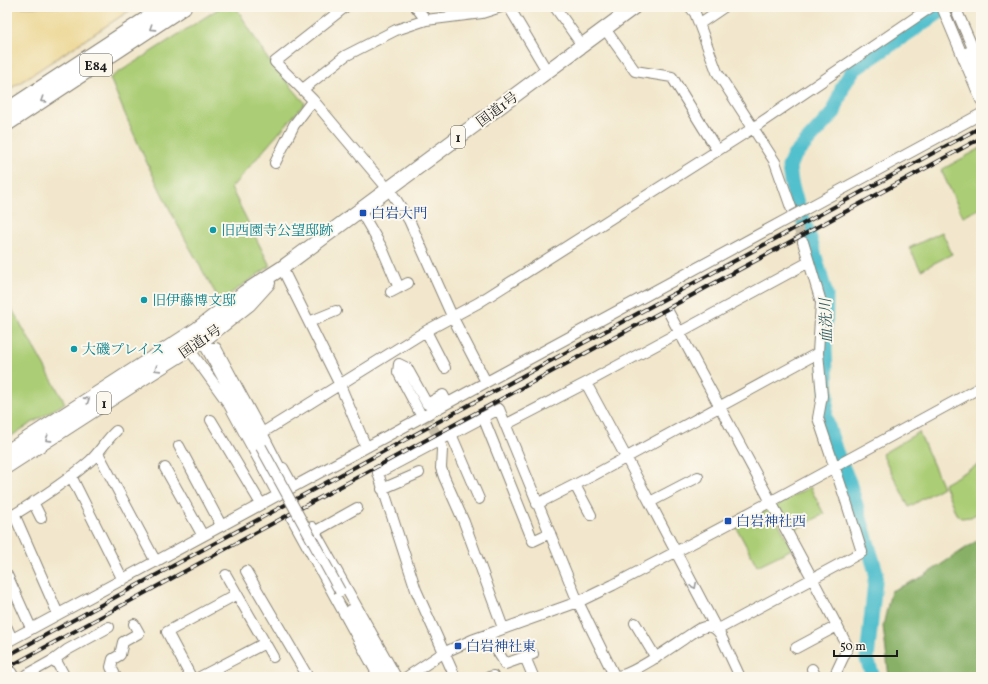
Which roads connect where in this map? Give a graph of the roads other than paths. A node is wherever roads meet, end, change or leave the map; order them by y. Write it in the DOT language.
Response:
graph roads {
  1 [pos="164,7"];
  2 [pos="184,7"];
  3 [pos="345,7"];
  4 [pos="501,7"];
  5 [pos="509,7"];
  6 [pos="555,7"];
  7 [pos="634,7"];
  8 [pos="690,7"];
  9 [pos="724,7"];
  10 [pos="931,7"];
  11 [pos="418,8"];
  12 [pos="949,9"];
  13 [pos="426,20"];
  14 [pos="699,24"];
  15 [pos="605,29"];
  16 [pos="582,45"];
  17 [pos="981,62"];
  18 [pos="547,72"];
  19 [pos="981,82"];
  20 [pos="303,89"];
  21 [pos="313,100"];
  22 [pos="981,100"];
  23 [pos="7,110"];
  24 [pos="981,114"];
  25 [pos="7,124"];
  26 [pos="753,128"];
  27 [pos="717,150"];
  28 [pos="275,163"];
  29 [pos="389,188"];
  30 [pos="360,210"];
  31 [pos="792,216"];
  32 [pos="803,242"];
  33 [pos="809,262"];
  34 [pos="282,268"];
  35 [pos="399,288"];
  36 [pos="336,311"];
  37 [pos="669,313"];
  38 [pos="452,316"];
  39 [pos="309,322"];
  40 [pos="426,331"];
  41 [pos="680,332"];
  42 [pos="201,340"];
  43 [pos="189,349"];
  44 [pos="393,352"];
  45 [pos="818,354"];
  46 [pos="403,366"];
  47 [pos="445,368"];
  48 [pos="486,382"];
  49 [pos="586,383"];
  50 [pos="340,385"];
  51 [pos="981,387"];
  52 [pos="447,403"];
  53 [pos="719,407"];
  54 [pos="424,415"];
  55 [pos="483,417"];
  56 [pos="212,420"];
  57 [pos="505,425"];
  58 [pos="116,431"];
  59 [pos="262,434"];
  60 [pos="452,434"];
  61 [pos="440,441"];
  62 [pos="179,446"];
  63 [pos="366,447"];
  64 [pos="7,452"];
  65 [pos="98,453"];
  66 [pos="626,457"];
  67 [pos="839,464"];
  68 [pos="7,466"];
  69 [pos="165,468"];
  70 [pos="419,473"];
  71 [pos="70,476"];
  72 [pos="698,477"];
  73 [pos="575,485"];
  74 [pos="293,486"];
  75 [pos="382,489"];
  76 [pos="278,494"];
  77 [pos="479,500"];
  78 [pos="33,502"];
  79 [pos="650,502"];
  80 [pos="770,502"];
  81 [pos="261,504"];
  82 [pos="537,504"];
  83 [pos="357,508"];
  84 [pos="591,515"];
  85 [pos="9,516"];
  86 [pos="41,518"];
  87 [pos="292,518"];
  88 [pos="222,525"];
  89 [pos="315,533"];
  90 [pos="550,533"];
  91 [pos="203,536"];
  92 [pos="305,543"];
  93 [pos="676,551"];
  94 [pos="156,562"];
  95 [pos="246,571"];
  96 [pos="226,575"];
  97 [pos="7,576"];
  98 [pos="812,578"];
  99 [pos="123,580"];
  100 [pos="237,594"];
  101 [pos="578,602"];
  102 [pos="58,614"];
  103 [pos="635,623"];
  104 [pos="837,626"];
  105 [pos="109,627"];
  106 [pos="7,628"];
  107 [pos="31,628"];
  108 [pos="503,628"];
  109 [pos="717,630"];
  110 [pos="138,631"];
  111 [pos="488,634"];
  112 [pos="9,640"];
  113 [pos="265,643"];
  114 [pos="796,648"];
  115 [pos="444,653"];
  116 [pos="273,657"];
  117 [pos="656,658"];
  118 [pos="55,659"];
  119 [pos="412,676"];
  120 [pos="533,676"];
  121 [pos="23,677"];
  122 [pos="65,677"];
  123 [pos="116,677"];
  124 [pos="191,677"];
  125 [pos="200,677"];
  126 [pos="308,677"];
  127 [pos="379,677"];
  128 [pos="387,677"];
  129 [pos="396,677"];
  130 [pos="455,677"];
  131 [pos="740,677"];
  132 [pos="834,677"];
  1 -- 23 [label="highway, E84"];
  2 -- 25 [label="highway, E84, one-way"];
  3 -- 20 [label="street"];
  4 -- 13 [label="street"];
  5 -- 18 [label="street"];
  6 -- 16 [label="street"];
  7 -- 15 [label="highway, 国道1号 / 1"];
  8 -- 14 [label="street"];
  9 -- 14 [label="street"];
  10 -- 26 [label="street"];
  11 -- 13 [label="street"];
  12 -- 17 [label="street"];
  12 -- 19 [label="street"];
  12 -- 22 [label="street"];
  13 -- 20 [label="street"];
  14 -- 26 [label="street"];
  15 -- 16 [label="highway, 国道1号 / 1"];
  15 -- 27 [label="street"];
  16 -- 18 [label="highway, 国道1号 / 1"];
  18 -- 29 [label="highway, 国道1号 / 1"];
  20 -- 21 [label="street"];
  21 -- 28 [label="street"];
  21 -- 29 [label="street"];
  24 -- 31 [label="street, bridge"];
  26 -- 27 [label="street"];
  26 -- 31 [label="street"];
  27 -- 38 [label="street"];
  29 -- 30 [label="highway, 国道1号 / 1"];
  29 -- 38 [label="street"];
  30 -- 34 [label="highway, 国道1号 / 1"];
  30 -- 35 [label="street"];
  31 -- 48 [label="street"];
  32 -- 33 [label="street"];
  33 -- 41 [label="street"];
  33 -- 45 [label="street"];
  34 -- 39 [label="street"];
  34 -- 42 [label="highway, 国道1号 / 1"];
  36 -- 39 [label="street"];
  37 -- 41 [label="street"];
  38 -- 40 [label="street"];
  38 -- 48 [label="street"];
  39 -- 50 [label="street"];
  40 -- 44 [label="street"];
  40 -- 47 [label="street"];
  41 -- 49 [label="street"];
  41 -- 53 [label="street"];
  42 -- 43 [label="highway, 国道1号 / 1"];
  42 -- 59 [label="street"];
  64 -- 42 [label="highway, 国道1号 / 1, one-way"];
  42 -- 128 [label="street, bridge"];
  43 -- 68 [label="highway, 国道1号 / 1, one-way"];
  43 -- 76 [label="street"];
  44 -- 46 [label="street"];
  44 -- 50 [label="street"];
  45 -- 53 [label="street"];
  45 -- 67 [label="street"];
  46 -- 52 [label="street"];
  46 -- 54 [label="street"];
  48 -- 52 [label="street"];
  49 -- 57 [label="street"];
  49 -- 66 [label="street"];
  50 -- 59 [label="street"];
  50 -- 63 [label="street"];
  51 -- 67 [label="street"];
  52 -- 54 [label="street"];
  53 -- 66 [label="street"];
  53 -- 80 [label="street"];
  54 -- 63 [label="street"];
  55 -- 57 [label="street"];
  55 -- 60 [label="street"];
  55 -- 90 [label="street"];
  56 -- 81 [label="street"];
  57 -- 82 [label="street"];
  58 -- 65 [label="street"];
  59 -- 74 [label="street"];
  60 -- 75 [label="street"];
  60 -- 77 [label="street"];
  61 -- 108 [label="street"];
  62 -- 88 [label="street"];
  63 -- 74 [label="street"];
  65 -- 71 [label="street"];
  65 -- 94 [label="street"];
  66 -- 73 [label="street"];
  66 -- 79 [label="street"];
  67 -- 80 [label="street"];
  67 -- 98 [label="street"];
  69 -- 91 [label="street"];
  70 -- 75 [label="street"];
  71 -- 78 [label="street"];
  71 -- 99 [label="street"];
  72 -- 79 [label="street"];
  73 -- 82 [label="street"];
  73 -- 84 [label="street"];
  74 -- 76 [label="street"];
  75 -- 115 [label="street"];
  76 -- 81 [label="street"];
  78 -- 85 [label="street"];
  78 -- 86 [label="street"];
  79 -- 93 [label="street"];
  80 -- 93 [label="street"];
  80 -- 98 [label="street"];
  81 -- 88 [label="street"];
  82 -- 90 [label="street"];
  83 -- 89 [label="street"];
  85 -- 102 [label="street"];
  87 -- 92 [label="street"];
  88 -- 91 [label="street"];
  89 -- 92 [label="street"];
  89 -- 129 [label="street"];
  90 -- 101 [label="street"];
  91 -- 94 [label="street"];
  92 -- 127 [label="street"];
  93 -- 101 [label="street"];
  93 -- 109 [label="street, one-way"];
  94 -- 99 [label="street"];
  95 -- 126 [label="street"];
  96 -- 100 [label="street"];
  97 -- 107 [label="street"];
  98 -- 104 [label="street"];
  98 -- 109 [label="street"];
  99 -- 102 [label="street"];
  100 -- 113 [label="street"];
  100 -- 124 [label="street"];
  101 -- 108 [label="street"];
  101 -- 117 [label="street"];
  102 -- 107 [label="street"];
  103 -- 117 [label="street"];
  104 -- 114 [label="street"];
  104 -- 132 [label="street"];
  105 -- 118 [label="street"];
  106 -- 112 [label="street"];
  107 -- 112 [label="street"];
  108 -- 111 [label="street"];
  109 -- 117 [label="street"];
  109 -- 131 [label="street"];
  110 -- 123 [label="street"];
  111 -- 115 [label="street"];
  111 -- 120 [label="street"];
  113 -- 116 [label="street"];
  113 -- 125 [label="street"];
  115 -- 119 [label="street"];
  115 -- 130 [label="street"];
  118 -- 121 [label="street"];
  118 -- 122 [label="street"];
}
